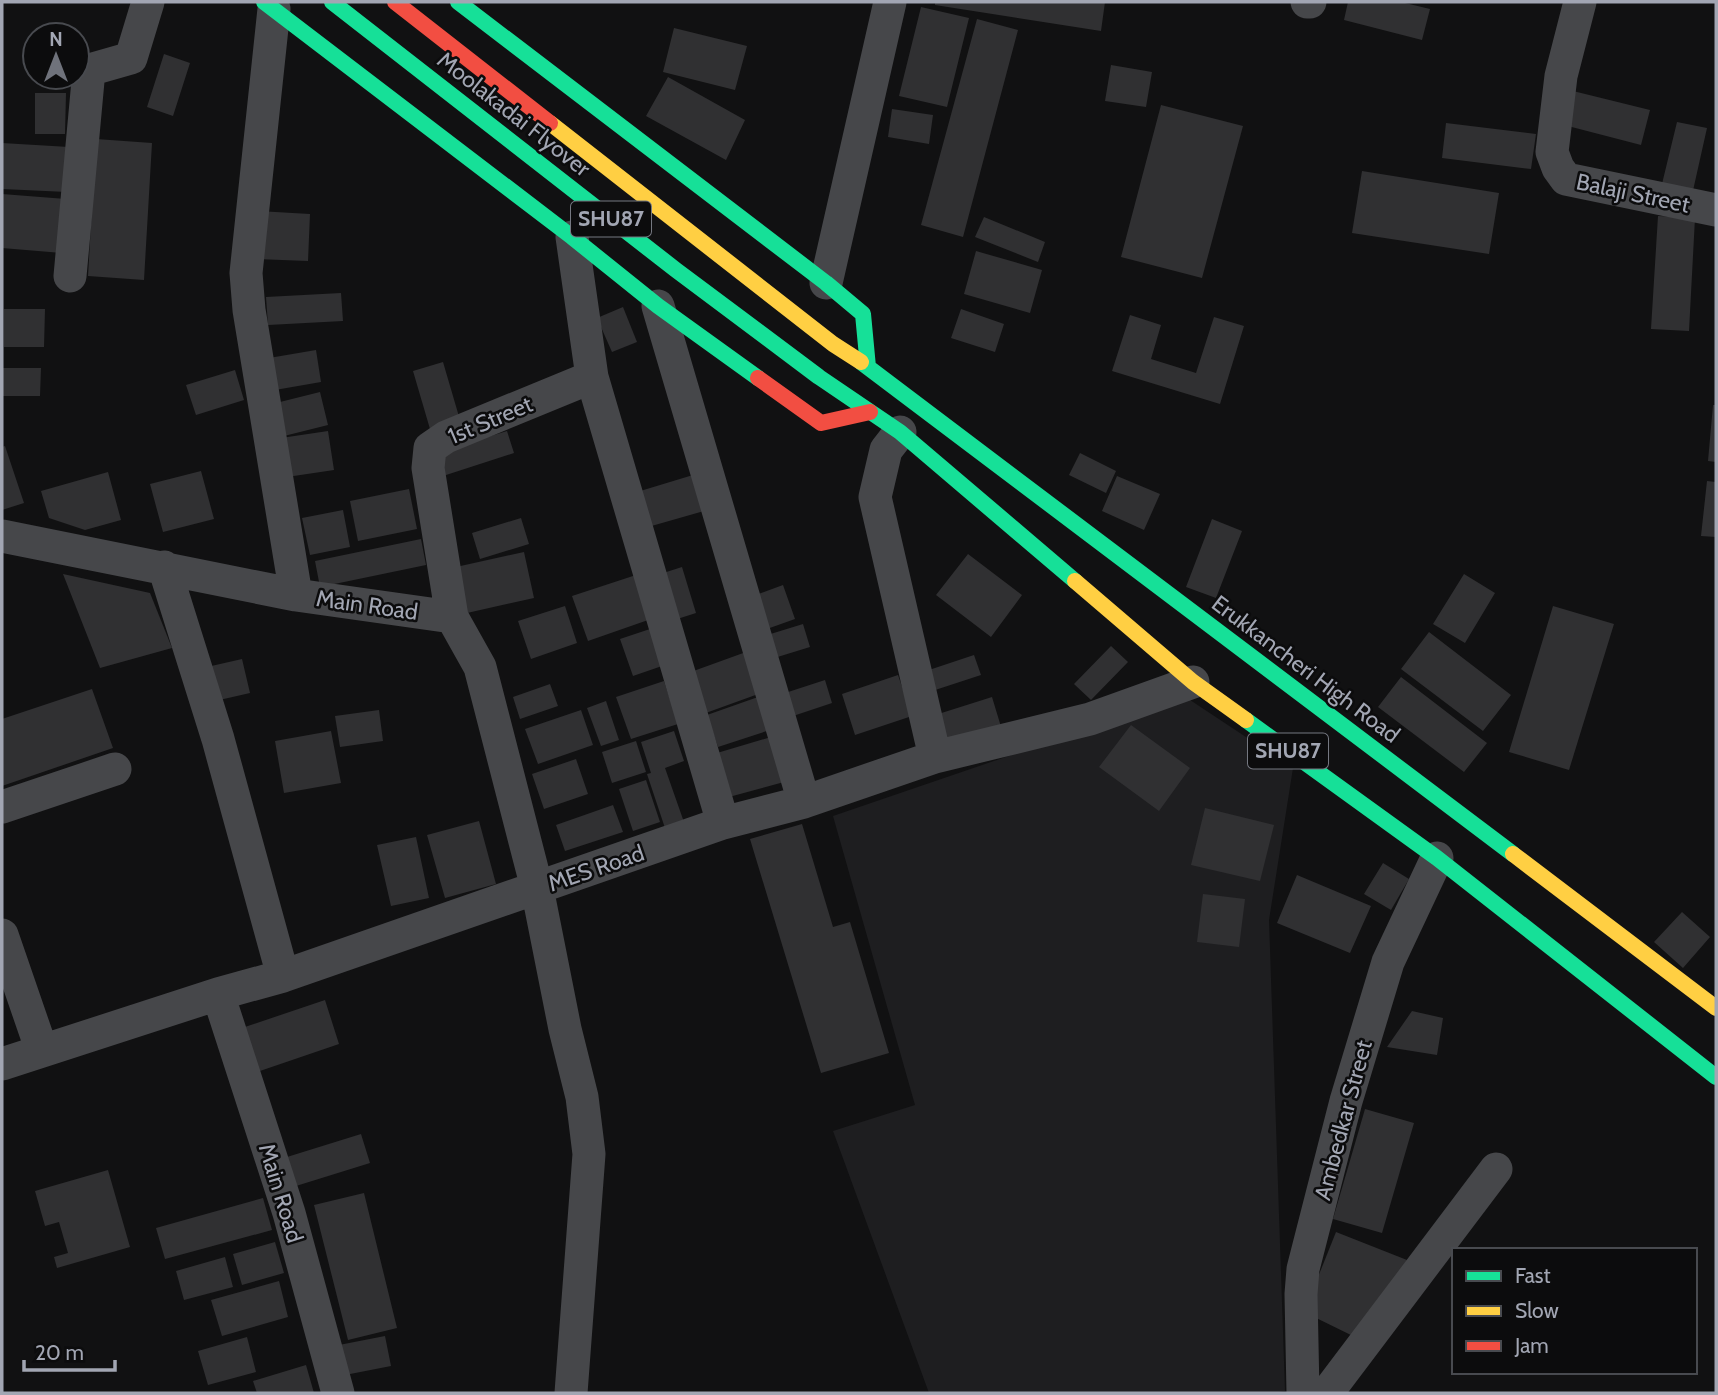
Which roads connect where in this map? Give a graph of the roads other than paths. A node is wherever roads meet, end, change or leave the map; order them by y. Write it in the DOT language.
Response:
graph roads {
  1 [pos="148,2"];
  2 [pos="332,2"];
  3 [pos="396,2"];
  4 [pos="458,2"];
  5 [pos="890,2"];
  6 [pos="1580,2"];
  7 [pos="269,5"];
  8 [pos="1715,205"];
  9 [pos="572,237"];
  10 [pos="70,276"];
  11 [pos="826,283"];
  12 [pos="658,306"];
  13 [pos="868,367"];
  14 [pos="592,377"];
  15 [pos="870,412"];
  16 [pos="900,432"];
  17 [pos="2,536"];
  18 [pos="164,567"];
  19 [pos="296,595"];
  20 [pos="452,617"];
  21 [pos="1193,681"];
  22 [pos="935,757"];
  23 [pos="116,769"];
  24 [pos="804,802"];
  25 [pos="2,807"];
  26 [pos="723,823"];
  27 [pos="1437,858"];
  28 [pos="537,888"];
  29 [pos="2,935"];
  30 [pos="283,976"];
  31 [pos="218,994"];
  32 [pos="1716,1007"];
  33 [pos="43,1051"];
  34 [pos="2,1064"];
  35 [pos="1716,1077"];
  36 [pos="1496,1169"];
  37 [pos="338,1393"];
  38 [pos="571,1393"];
  39 [pos="1303,1393"];
  40 [pos="1327,1393"];
  1 -- 10 [label="street"];
  2 -- 15 [label="main road, Moolakadai Flyover / SHU87"];
  3 -- 13 [label="main road, Moolakadai Flyover / SHU87"];
  4 -- 11 [label="main road"];
  5 -- 11 [label="street"];
  6 -- 8 [label="street, Balaji Street"];
  7 -- 9 [label="main road"];
  7 -- 19 [label="street"];
  9 -- 12 [label="main road"];
  9 -- 14 [label="street"];
  11 -- 13 [label="main road"];
  12 -- 15 [label="main road"];
  12 -- 24 [label="street"];
  13 -- 32 [label="main road, Erukkancheri High Road / SHU87"];
  14 -- 20 [label="street, 1st Street"];
  14 -- 26 [label="street"];
  15 -- 16 [label="main road, SHU87"];
  16 -- 21 [label="main road, SHU87"];
  16 -- 22 [label="street"];
  17 -- 18 [label="street, Main Road"];
  18 -- 19 [label="street, Main Road"];
  18 -- 30 [label="street"];
  19 -- 20 [label="street, Main Road"];
  20 -- 28 [label="street"];
  21 -- 22 [label="street, MES Road"];
  21 -- 27 [label="main road, SHU87"];
  22 -- 24 [label="street, MES Road"];
  23 -- 25 [label="street"];
  24 -- 26 [label="street, MES Road"];
  26 -- 28 [label="street, MES Road"];
  27 -- 35 [label="main road, SHU87"];
  27 -- 39 [label="street, Ambedkar Street"];
  28 -- 30 [label="street, MES Road"];
  28 -- 38 [label="street"];
  29 -- 33 [label="street"];
  30 -- 31 [label="street, MES Road"];
  31 -- 33 [label="street, MES Road"];
  31 -- 37 [label="street, Main Road"];
  33 -- 34 [label="street, MES Road"];
  36 -- 40 [label="street"];
}
